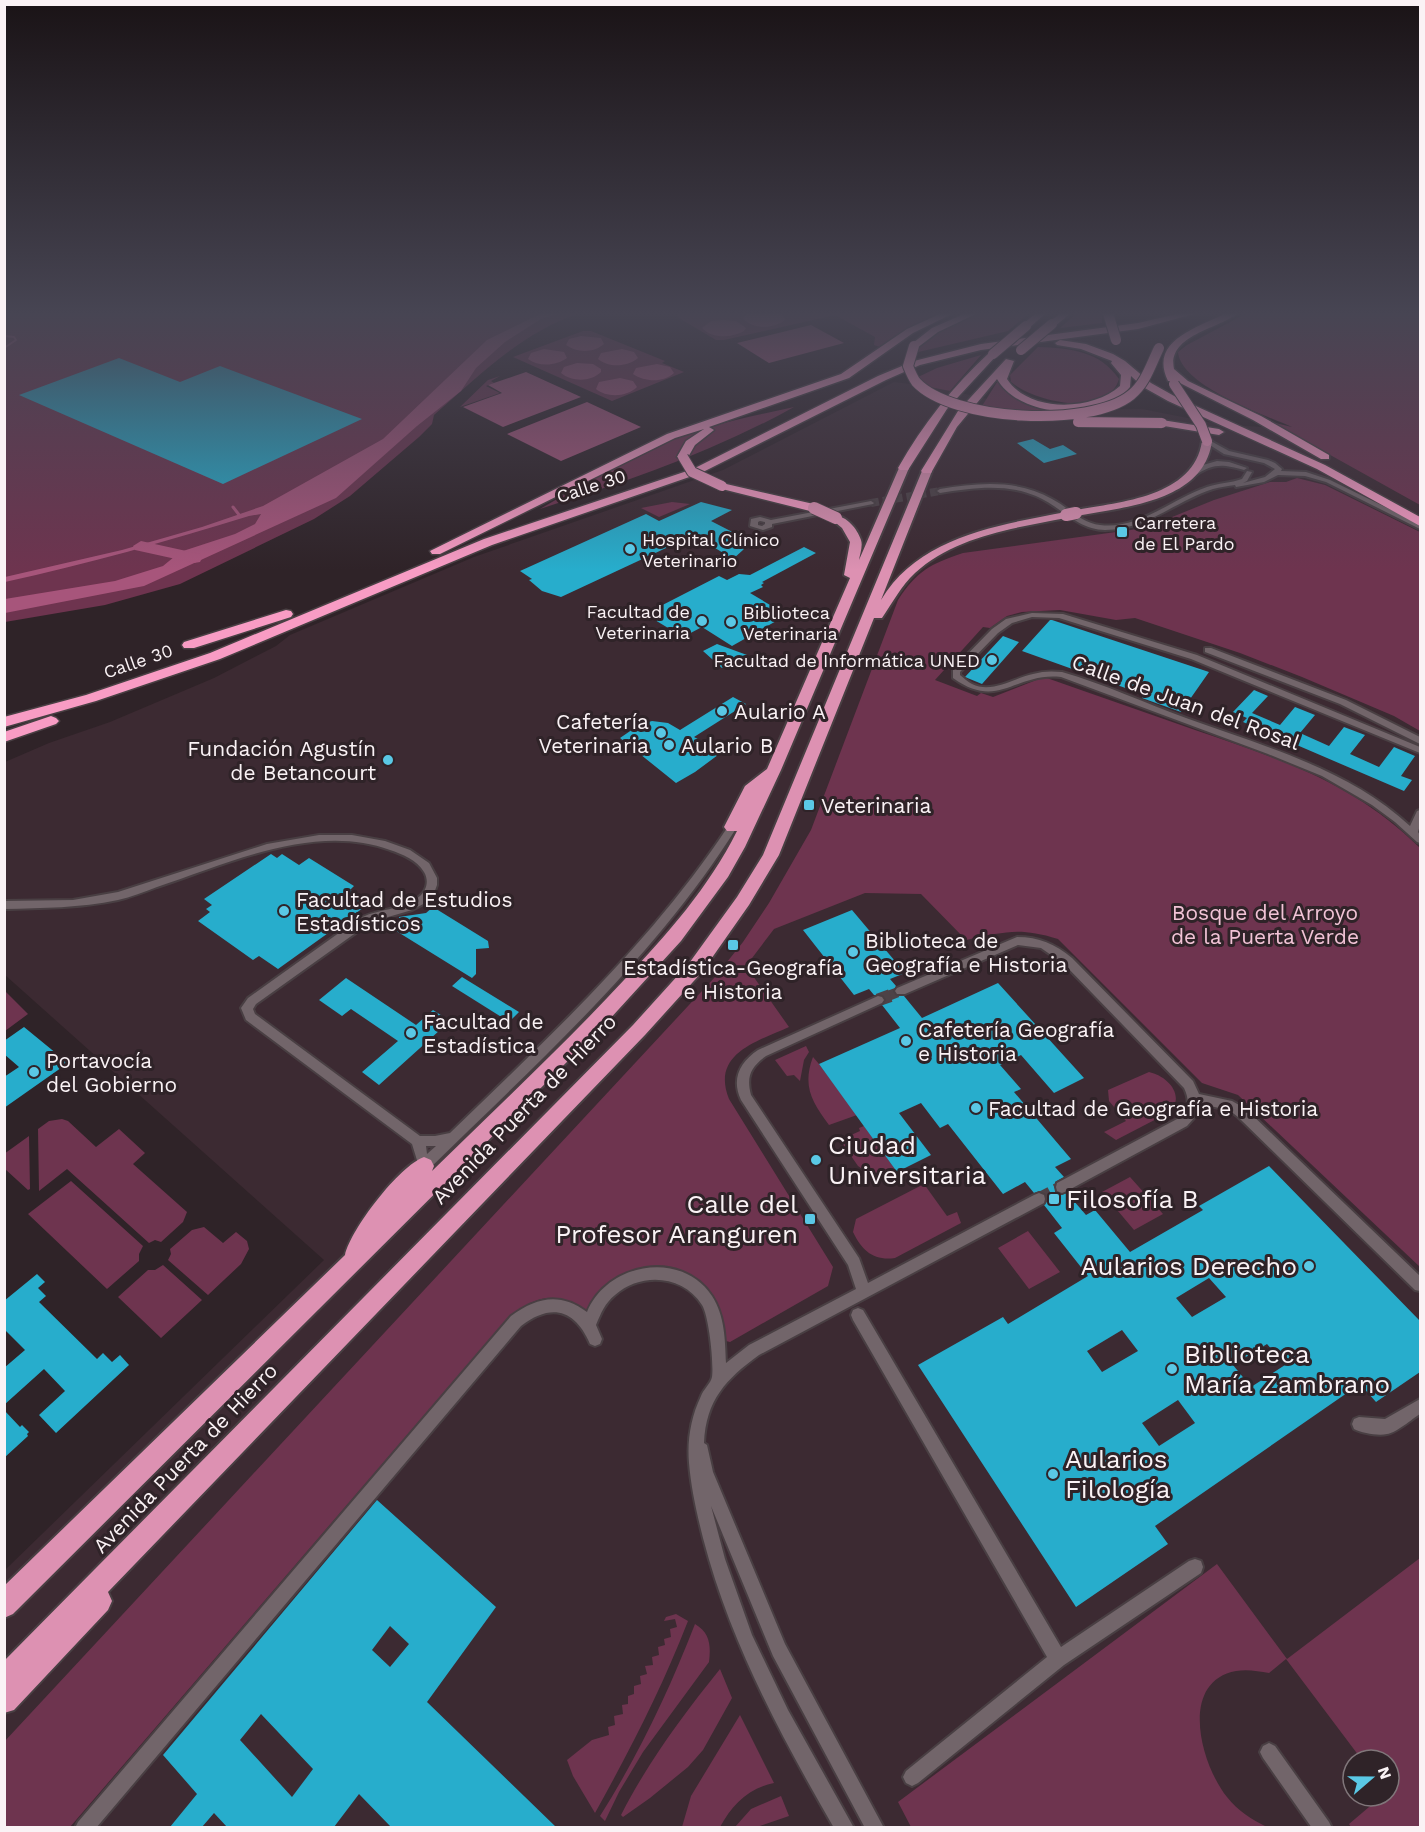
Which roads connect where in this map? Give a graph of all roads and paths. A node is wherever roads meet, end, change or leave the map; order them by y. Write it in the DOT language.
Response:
graph roads {
  1 [pos="784,398"];
  2 [pos="805,398"];
  3 [pos="822,398"];
  4 [pos="842,398"];
  5 [pos="854,398"];
  6 [pos="931,398"];
  7 [pos="948,398"];
  8 [pos="949,398"];
  9 [pos="973,398"];
  10 [pos="1025,398"];
  11 [pos="1109,398"];
  12 [pos="1124,398"];
  13 [pos="1171,398"];
  14 [pos="1184,398"];
  15 [pos="1186,398"];
  16 [pos="1216,398"];
  17 [pos="1207,441"];
  18 [pos="728,457"];
  19 [pos="1252,460"];
  20 [pos="904,468"];
  21 [pos="1246,470"];
  22 [pos="927,471"];
  23 [pos="1275,474"];
  24 [pos="1192,475"];
  25 [pos="940,491"];
  26 [pos="1199,492"];
  27 [pos="871,503"];
  28 [pos="814,508"];
  29 [pos="1420,513"];
  30 [pos="770,522"];
  31 [pos="1420,525"];
  32 [pos="436,551"];
  33 [pos="286,614"];
  34 [pos="840,616"];
  35 [pos="189,645"];
  36 [pos="1208,650"];
  37 [pos="215,656"];
  38 [pos="838,689"];
  39 [pos="4,710"];
  40 [pos="4,722"];
  41 [pos="4,737"];
  42 [pos="1420,741"];
  43 [pos="1420,750"];
  44 [pos="774,770"];
  45 [pos="1420,813"];
  46 [pos="732,826"];
  47 [pos="1417,836"];
  48 [pos="4,905"];
  49 [pos="901,991"];
  50 [pos="878,1000"];
  51 [pos="1196,1098"];
  52 [pos="454,1137"];
  53 [pos="418,1142"];
  54 [pos="424,1166"];
  55 [pos="1062,1187"];
  56 [pos="1039,1199"];
  57 [pos="352,1260"];
  58 [pos="1420,1285"];
  59 [pos="864,1292"];
  60 [pos="858,1316"];
  61 [pos="719,1377"];
  62 [pos="1420,1406"];
  63 [pos="1359,1424"];
  64 [pos="698,1428"];
  65 [pos="177,1506"];
  66 [pos="1195,1567"];
  67 [pos="4,1605"];
  68 [pos="1058,1659"];
  69 [pos="4,1681"];
  70 [pos="4,1700"];
  71 [pos="1269,1752"];
  72 [pos="912,1777"];
  73 [pos="84,1827"];
  74 [pos="845,1827"];
  75 [pos="875,1827"];
  76 [pos="1323,1827"];
  1 -- 32 [label="highway"];
  2 -- 28 [label="highway, bridge"];
  3 -- 32 [label="highway, Calle 30"];
  4 -- 18 [label="highway, Calle 30"];
  5 -- 18 [label="highway"];
  6 -- 31 [label="highway, bridge"];
  7 -- 12 [label="highway, bridge"];
  8 -- 20 [label="highway, bridge"];
  9 -- 22 [label="highway"];
  10 -- 11 [label="highway"];
  13 -- 31 [label="highway"];
  14 -- 17 [label="highway, bridge"];
  15 -- 29 [label="highway, bridge"];
  16 -- 29 [label="highway"];
  17 -- 19 [label="street"];
  17 -- 24 [label="highway"];
  18 -- 37 [label="highway, Calle 30"];
  19 -- 21 [label="street"];
  19 -- 23 [label="street"];
  20 -- 34 [label="highway, Avenida Puerta de Hierro"];
  21 -- 23 [label="street"];
  21 -- 24 [label="street"];
  21 -- 26 [label="street"];
  22 -- 38 [label="highway, Avenida Puerta de Hierro"];
  23 -- 26 [label="street"];
  23 -- 31 [label="street"];
  24 -- 38 [label="highway"];
  25 -- 26 [label="street"];
  27 -- 30 [label="street"];
  28 -- 34 [label="highway, bridge"];
  32 -- 33 [label="highway, Calle 30"];
  33 -- 35 [label="highway"];
  33 -- 39 [label="highway, Calle 30"];
  34 -- 44 [label="highway, Avenida Puerta de Hierro"];
  36 -- 42 [label="street"];
  37 -- 40 [label="highway, Calle 30"];
  37 -- 41 [label="highway"];
  38 -- 65 [label="highway, Avenida Puerta de Hierro"];
  43 -- 47 [label="street, Calle de Juan del Rosal"];
  44 -- 46 [label="highway"];
  44 -- 57 [label="highway, Avenida Puerta de Hierro"];
  45 -- 47 [label="street"];
  46 -- 52 [label="street, Avenida Puerta de Hierro"];
  48 -- 53 [label="street"];
  49 -- 51 [label="street"];
  50 -- 59 [label="street"];
  51 -- 55 [label="street"];
  51 -- 58 [label="street"];
  52 -- 53 [label="street"];
  52 -- 54 [label="street, Avenida Puerta de Hierro"];
  53 -- 54 [label="street"];
  54 -- 57 [label="highway"];
  56 -- 59 [label="street"];
  57 -- 67 [label="highway, Avenida Puerta de Hierro"];
  59 -- 61 [label="street"];
  60 -- 68 [label="street"];
  61 -- 64 [label="street"];
  61 -- 73 [label="street"];
  62 -- 63 [label="street"];
  64 -- 74 [label="street"];
  64 -- 75 [label="street"];
  65 -- 69 [label="highway, Avenida Puerta de Hierro"];
  65 -- 70 [label="highway"];
  66 -- 68 [label="street"];
  68 -- 72 [label="street"];
  71 -- 76 [label="street"];
}
